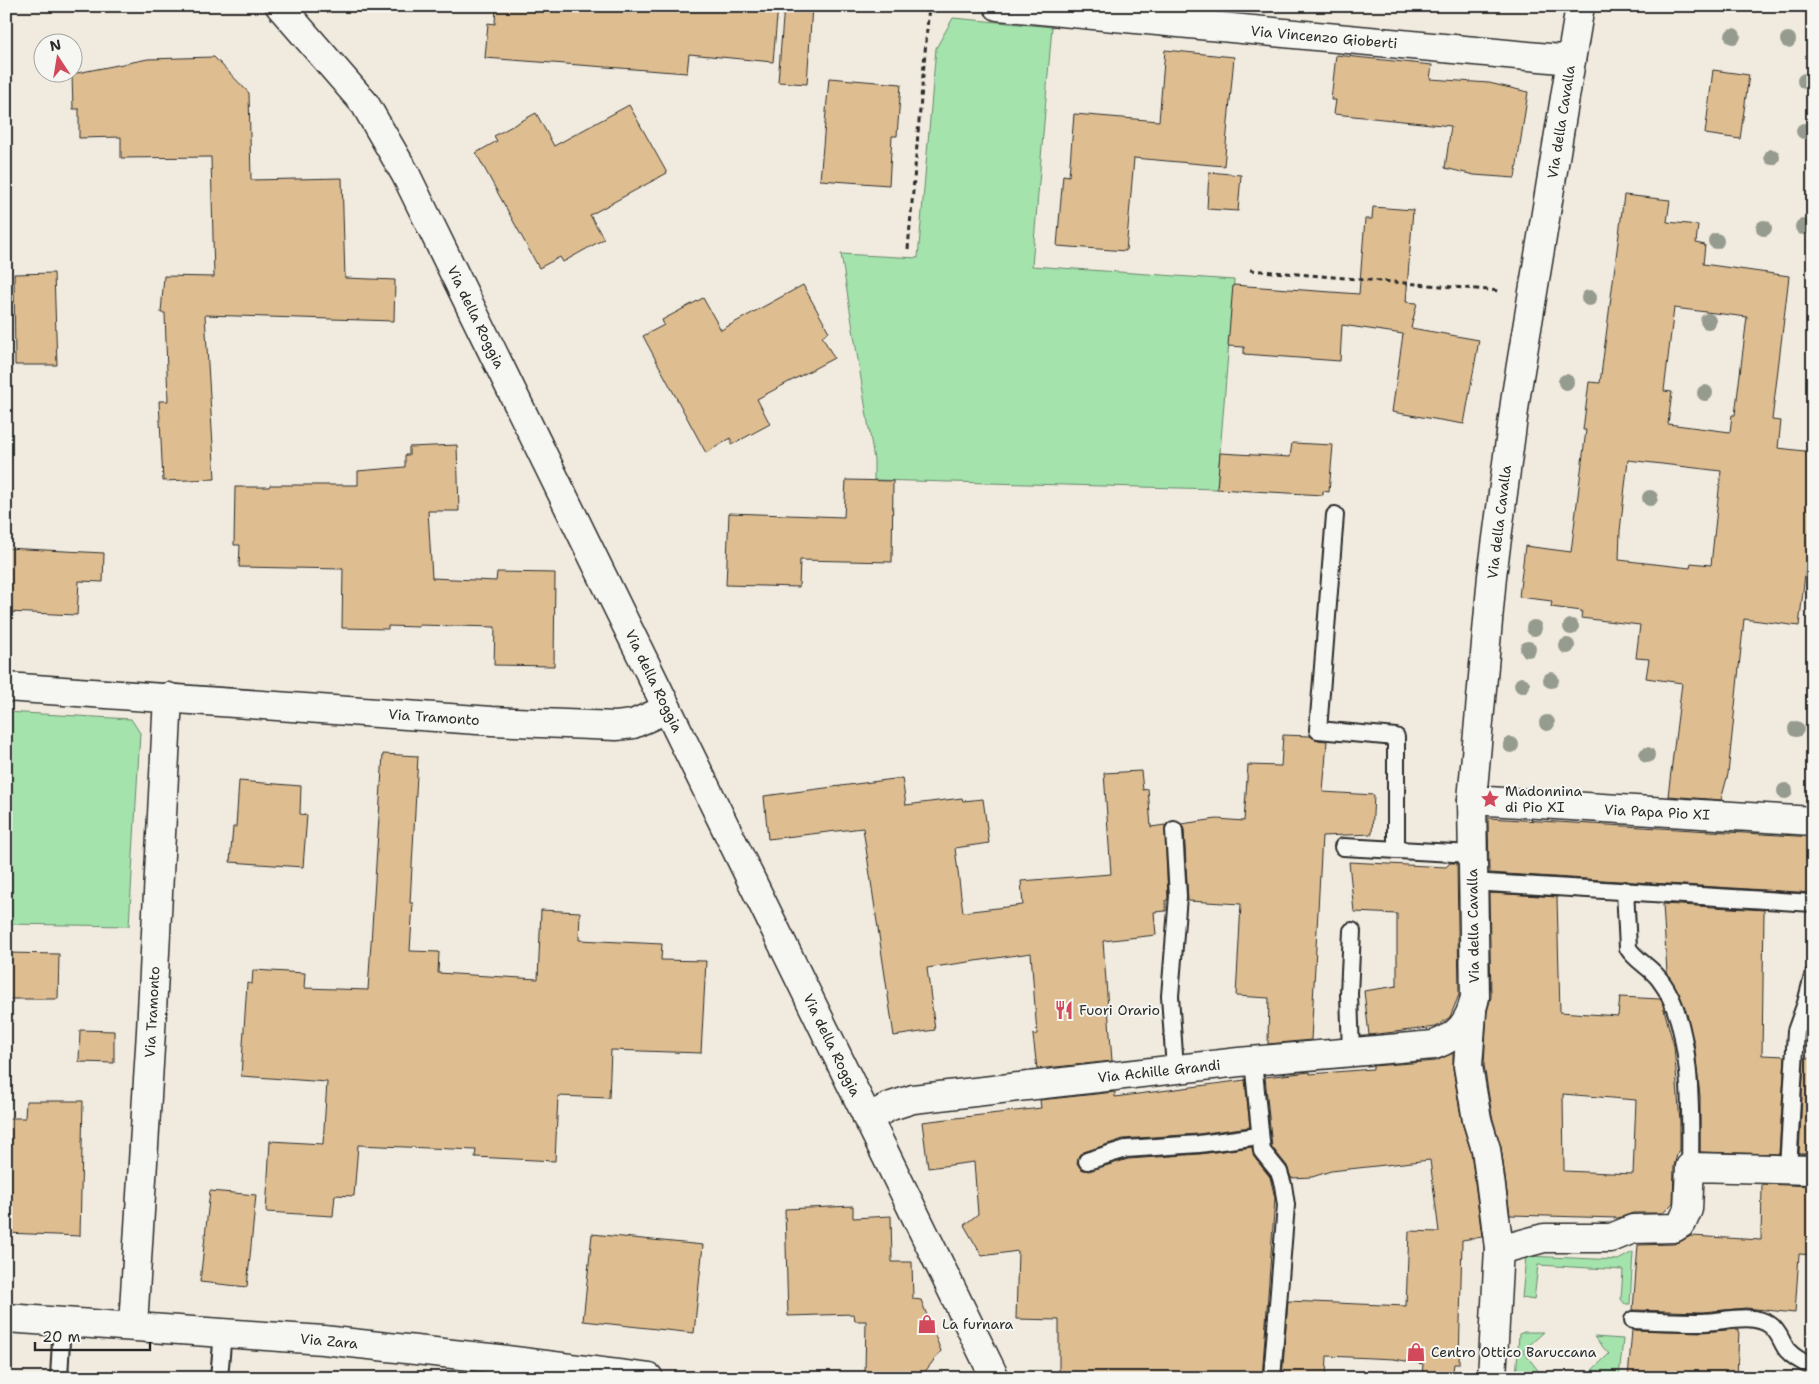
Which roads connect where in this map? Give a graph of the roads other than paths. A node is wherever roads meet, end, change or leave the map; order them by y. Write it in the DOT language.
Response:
graph roads {
  1 [pos="280,6"];
  2 [pos="998,6"];
  3 [pos="1580,6"];
  4 [pos="1077,10"];
  5 [pos="1571,60"];
  6 [pos="1335,515"];
  7 [pos="6,687"];
  8 [pos="168,697"];
  9 [pos="667,709"];
  10 [pos="1472,800"];
  11 [pos="1813,821"];
  12 [pos="1174,830"];
  13 [pos="1343,848"];
  14 [pos="1396,850"];
  15 [pos="1472,854"];
  16 [pos="1472,882"];
  17 [pos="1625,890"];
  18 [pos="1813,903"];
  19 [pos="1352,932"];
  20 [pos="1813,976"];
  21 [pos="1473,1007"];
  22 [pos="1444,1040"];
  23 [pos="1351,1053"];
  24 [pos="1253,1061"];
  25 [pos="1468,1066"];
  26 [pos="1175,1069"];
  27 [pos="867,1118"];
  28 [pos="1260,1136"];
  29 [pos="1087,1162"];
  30 [pos="1690,1167"];
  31 [pos="1800,1170"];
  32 [pos="1499,1248"];
  33 [pos="6,1318"];
  34 [pos="1633,1320"];
  35 [pos="62,1322"];
  36 [pos="133,1326"];
  37 [pos="222,1332"];
  38 [pos="1813,1367"];
  39 [pos="498,1368"];
  40 [pos="59,1378"];
  41 [pos="220,1378"];
  42 [pos="650,1378"];
  43 [pos="995,1378"];
  44 [pos="1272,1378"];
  45 [pos="1492,1378"];
  1 -- 9 [label="street, Via della Roggia"];
  2 -- 4 [label="street, Via Vincenzo Gioberti"];
  3 -- 5 [label="street, Via della Cavalla"];
  4 -- 5 [label="street, Via Vincenzo Gioberti"];
  5 -- 10 [label="street, Via della Cavalla"];
  6 -- 14 [label="lane"];
  7 -- 8 [label="street, Via Tramonto"];
  8 -- 9 [label="street, Via Tramonto"];
  8 -- 36 [label="street, Via Tramonto"];
  9 -- 27 [label="street, Via della Roggia"];
  10 -- 11 [label="street, Via Papa Pio XI"];
  10 -- 15 [label="street, Via della Cavalla"];
  12 -- 26 [label="lane"];
  13 -- 14 [label="lane"];
  14 -- 15 [label="lane"];
  15 -- 16 [label="street, Via della Cavalla"];
  16 -- 17 [label="lane"];
  16 -- 21 [label="street, Via della Cavalla"];
  17 -- 18 [label="lane"];
  17 -- 30 [label="lane"];
  19 -- 23 [label="lane"];
  20 -- 31 [label="lane"];
  21 -- 22 [label="street, Via della Cavalla"];
  21 -- 25 [label="street"];
  22 -- 23 [label="street, Via Achille Grandi"];
  22 -- 25 [label="street"];
  23 -- 24 [label="street, Via Achille Grandi"];
  24 -- 26 [label="street, Via Achille Grandi"];
  24 -- 28 [label="lane"];
  25 -- 32 [label="street"];
  26 -- 27 [label="street, Via Achille Grandi"];
  27 -- 43 [label="street, Via della Roggia"];
  28 -- 29 [label="lane"];
  28 -- 44 [label="lane"];
  30 -- 31 [label="street"];
  30 -- 32 [label="street"];
  32 -- 45 [label="street"];
  33 -- 35 [label="street, Via Zara"];
  34 -- 38 [label="lane"];
  35 -- 36 [label="street, Via Zara"];
  35 -- 40 [label="lane"];
  36 -- 37 [label="street, Via Zara"];
  37 -- 39 [label="street, Via Zara"];
  37 -- 41 [label="lane"];
  39 -- 42 [label="street, Via Zara"];
}
